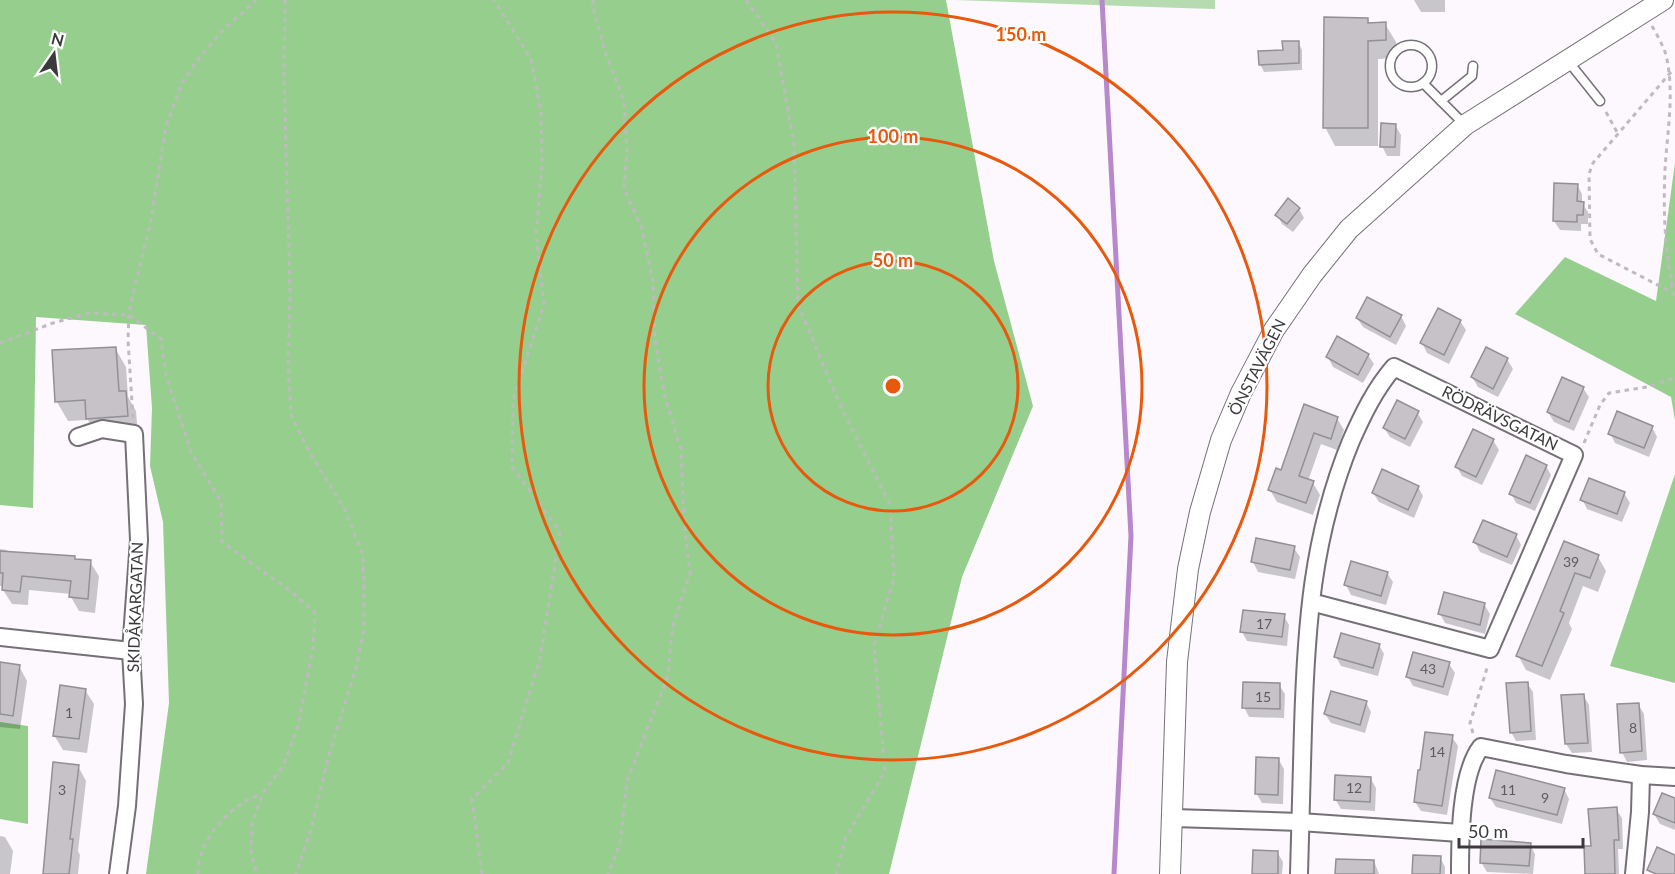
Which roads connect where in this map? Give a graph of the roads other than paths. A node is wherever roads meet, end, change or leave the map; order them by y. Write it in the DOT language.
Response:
graph roads {
  1 [pos="1663,0"];
  2 [pos="1568,60"];
  3 [pos="1473,66"];
  4 [pos="1423,83"];
  5 [pos="1441,101"];
  6 [pos="1600,101"];
  7 [pos="1465,125"];
  8 [pos="78,437"];
  9 [pos="1311,602"];
  10 [pos="0,637"];
  11 [pos="130,651"];
  12 [pos="1641,775"];
  13 [pos="1675,777"];
  14 [pos="1173,818"];
  15 [pos="1300,822"];
  16 [pos="1460,833"];
  17 [pos="118,874"];
  18 [pos="1170,874"];
  19 [pos="1299,874"];
  20 [pos="1460,874"];
  21 [pos="1634,874"];
  1 -- 2 [label="street, ÖNSTAVÄGEN"];
  2 -- 6 [label="lane"];
  2 -- 7 [label="street, ÖNSTAVÄGEN"];
  3 -- 5 [label="lane"];
  4 -- 4 [label="lane"];
  4 -- 5 [label="lane"];
  5 -- 7 [label="lane"];
  7 -- 14 [label="street, ÖNSTAVÄGEN"];
  8 -- 11 [label="street, SKIDÅKARGATAN"];
  9 -- 9 [label="street, RÖDRÄVSGATAN"];
  9 -- 15 [label="street, RÖDRÄVSGATAN"];
  10 -- 11 [label="street"];
  11 -- 17 [label="street, SKIDÅKARGATAN"];
  12 -- 13 [label="street"];
  12 -- 16 [label="street"];
  12 -- 21 [label="street"];
  14 -- 15 [label="street"];
  14 -- 18 [label="street, ÖNSTAVÄGEN"];
  15 -- 16 [label="street"];
  15 -- 19 [label="street, RÖDRÄVSGATAN"];
  16 -- 20 [label="street"];
}
